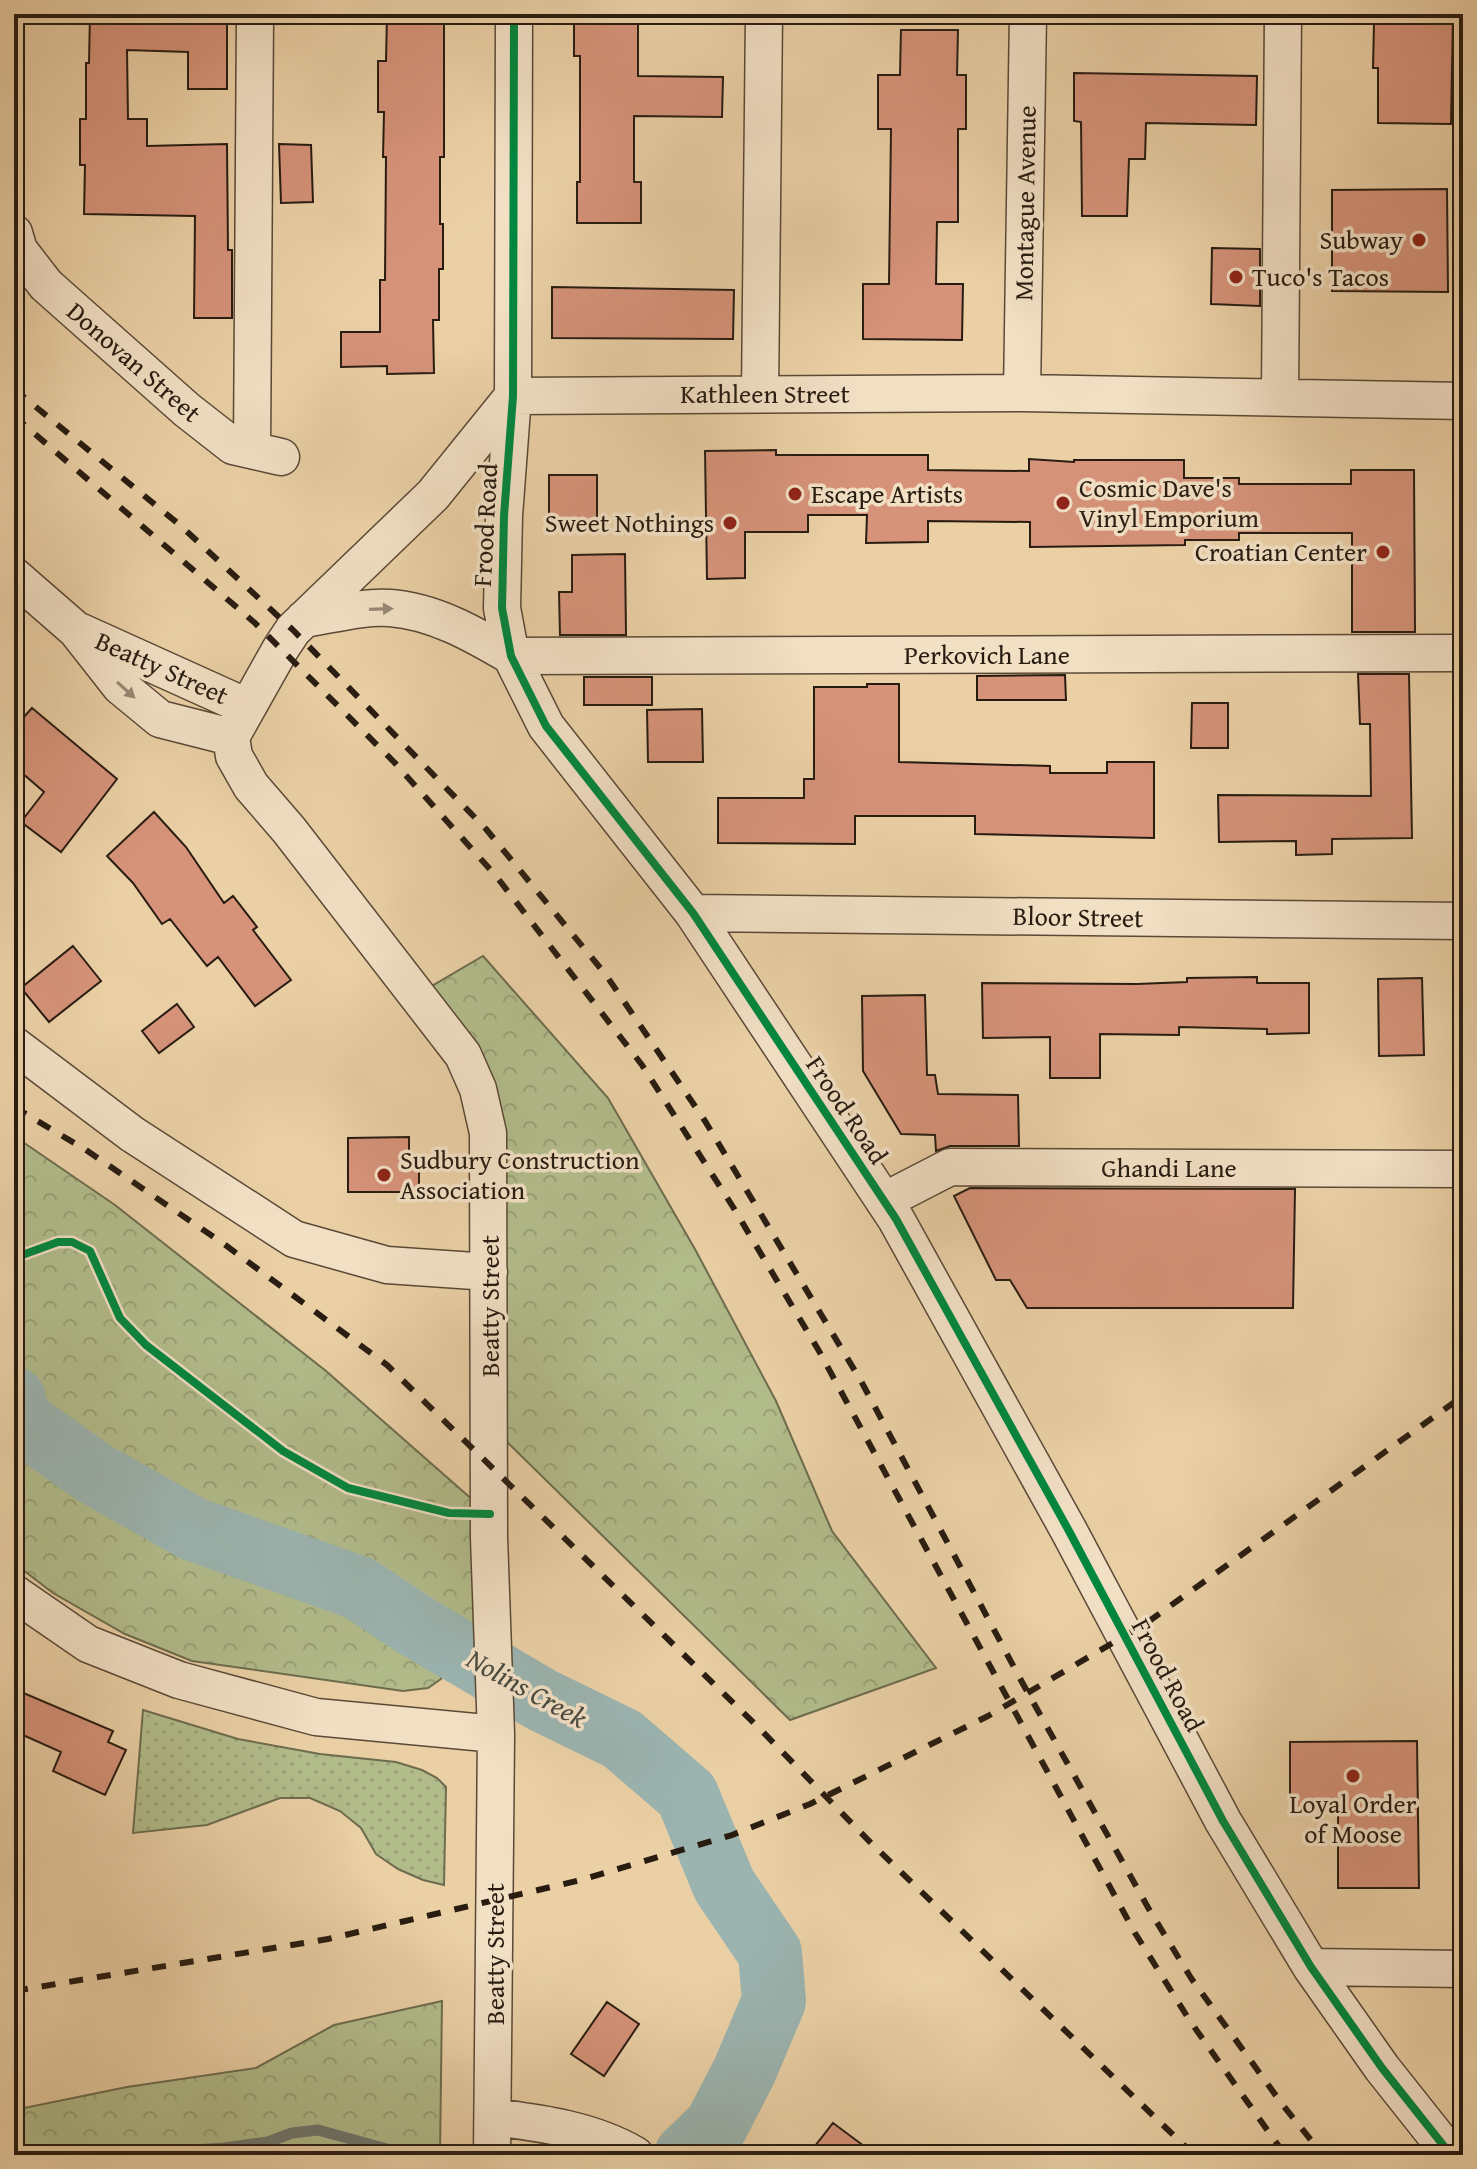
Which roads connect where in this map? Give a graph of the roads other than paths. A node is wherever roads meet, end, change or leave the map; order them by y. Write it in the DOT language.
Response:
graph roads {
  1 [pos="255,14"];
  2 [pos="514,14"];
  3 [pos="764,14"];
  4 [pos="1028,14"];
  5 [pos="1283,14"];
  6 [pos="14,233"];
  7 [pos="1022,393"];
  8 [pos="760,394"];
  9 [pos="513,396"];
  10 [pos="1280,397"];
  11 [pos="1463,401"];
  12 [pos="16,581"];
  13 [pos="304,619"];
  14 [pos="76,630"];
  15 [pos="1463,653"];
  16 [pos="511,656"];
  17 [pos="239,722"];
  18 [pos="693,913"];
  19 [pos="1463,921"];
  20 [pos="14,1045"];
  21 [pos="1463,1169"];
  22 [pos="884,1201"];
  23 [pos="489,1272"];
  24 [pos="14,1593"];
  25 [pos="495,1717"];
  26 [pos="1311,1967"];
  27 [pos="1463,1969"];
  28 [pos="493,2117"];
  29 [pos="629,2151"];
  30 [pos="492,2155"];
  31 [pos="1451,2155"];
  1 -- 6 [label="street, Donovan Street"];
  2 -- 9 [label="street, Frood Road"];
  3 -- 8 [label="street"];
  4 -- 7 [label="street, Montague Avenue"];
  5 -- 10 [label="street"];
  7 -- 8 [label="street, Kathleen Street"];
  7 -- 10 [label="street, Kathleen Street"];
  8 -- 9 [label="street, Kathleen Street"];
  9 -- 13 [label="street"];
  9 -- 16 [label="street, Frood Road"];
  10 -- 11 [label="street, Kathleen Street"];
  12 -- 14 [label="street, Beatty Street"];
  13 -- 16 [label="street, one-way"];
  13 -- 17 [label="street"];
  14 -- 17 [label="street, Beatty Street"];
  14 -- 17 [label="street, Beatty Street, one-way"];
  15 -- 16 [label="street, Perkovich Lane"];
  16 -- 18 [label="street, Frood Road"];
  17 -- 23 [label="street, Beatty Street"];
  18 -- 19 [label="street, Bloor Street"];
  18 -- 22 [label="street, Frood Road"];
  20 -- 23 [label="street"];
  21 -- 22 [label="street, Ghandi Lane"];
  22 -- 26 [label="street, Frood Road"];
  23 -- 25 [label="street, Beatty Street"];
  24 -- 25 [label="street"];
  25 -- 28 [label="street, Beatty Street"];
  26 -- 27 [label="street"];
  26 -- 31 [label="street, Frood Road"];
  28 -- 29 [label="street"];
  28 -- 30 [label="street, Beatty Street"];
}
